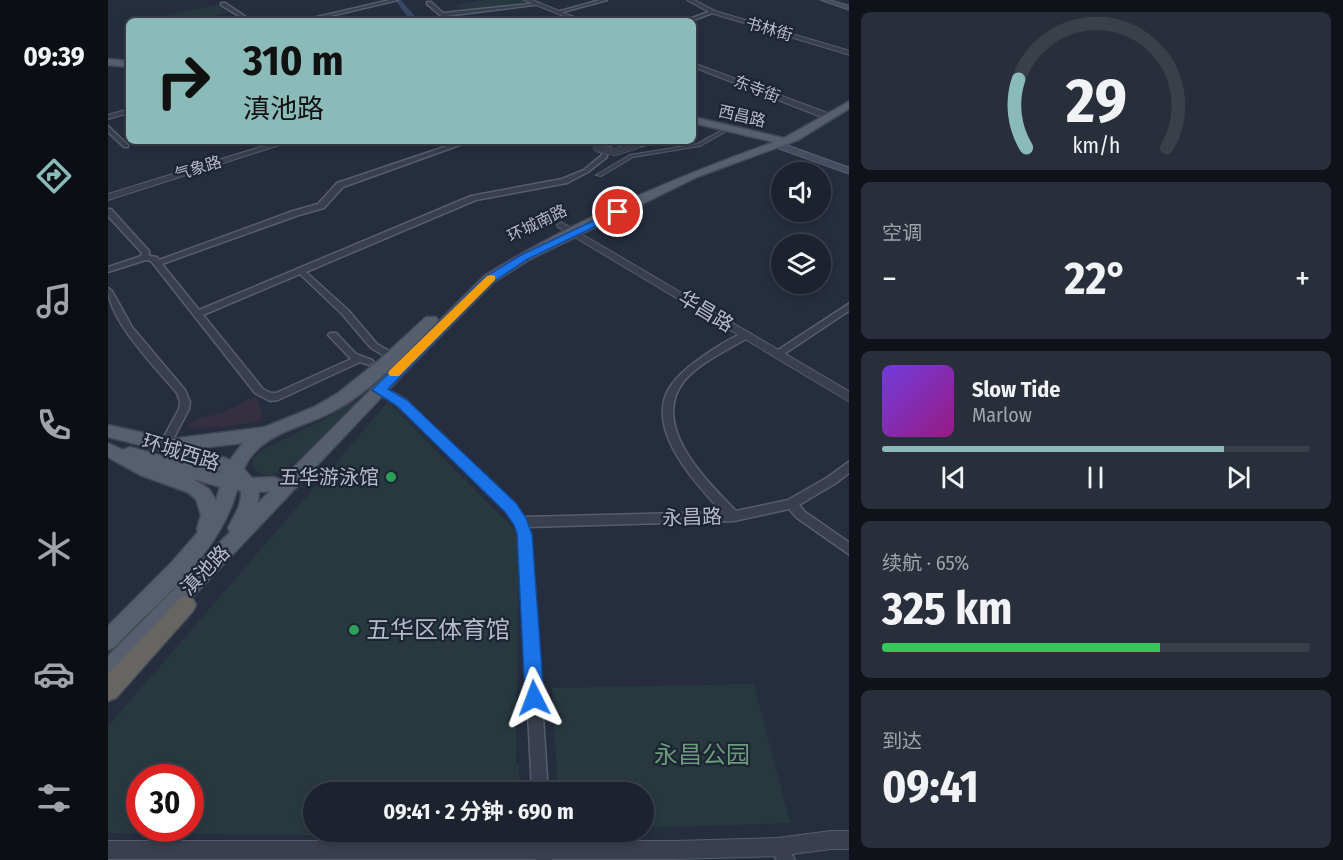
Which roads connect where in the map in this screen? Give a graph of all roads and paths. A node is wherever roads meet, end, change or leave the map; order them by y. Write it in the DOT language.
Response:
graph roads {
  1 [pos="393,0"];
  2 [pos="527,0"];
  3 [pos="605,0"];
  4 [pos="690,0"];
  5 [pos="826,0"];
  6 [pos="429,3"];
  7 [pos="223,4"];
  8 [pos="539,4"];
  9 [pos="849,7"];
  10 [pos="559,12"];
  11 [pos="713,12"];
  12 [pos="442,15"];
  13 [pos="245,18"];
  14 [pos="315,18"];
  15 [pos="445,18"];
  16 [pos="574,18"];
  17 [pos="695,18"];
  18 [pos="849,53"];
  19 [pos="108,61"];
  20 [pos="126,62"];
  21 [pos="696,65"];
  22 [pos="849,98"];
  23 [pos="849,104"];
  24 [pos="126,112"];
  25 [pos="822,114"];
  26 [pos="108,117"];
  27 [pos="696,124"];
  28 [pos="696,124"];
  29 [pos="108,128"];
  30 [pos="723,132"];
  31 [pos="775,141"];
  32 [pos="278,144"];
  33 [pos="459,144"];
  34 [pos="607,144"];
  35 [pos="627,144"];
  36 [pos="642,144"];
  37 [pos="637,145"];
  38 [pos="126,146"];
  39 [pos="596,148"];
  40 [pos="849,164"];
  41 [pos="849,171"];
  42 [pos="599,175"];
  43 [pos="108,197"];
  44 [pos="108,211"];
  45 [pos="567,228"];
  46 [pos="145,258"];
  47 [pos="157,262"];
  48 [pos="108,270"];
  49 [pos="302,272"];
  50 [pos="108,291"];
  51 [pos="849,306"];
  52 [pos="198,314"];
  53 [pos="333,335"];
  54 [pos="746,335"];
  55 [pos="778,354"];
  56 [pos="399,360"];
  57 [pos="378,390"];
  58 [pos="849,398"];
  59 [pos="290,425"];
  60 [pos="108,431"];
  61 [pos="158,443"];
  62 [pos="108,448"];
  63 [pos="246,451"];
  64 [pos="849,465"];
  65 [pos="302,469"];
  66 [pos="231,476"];
  67 [pos="248,484"];
  68 [pos="274,484"];
  69 [pos="791,504"];
  70 [pos="735,516"];
  71 [pos="521,522"];
  72 [pos="245,523"];
  73 [pos="198,546"];
  74 [pos="225,547"];
  75 [pos="849,550"];
  76 [pos="181,563"];
  77 [pos="186,605"];
  78 [pos="108,640"];
  79 [pos="108,671"];
  80 [pos="108,690"];
  81 [pos="539,782"];
  82 [pos="849,840"];
  83 [pos="544,847"];
  84 [pos="108,850"];
  85 [pos="782,854"];
  86 [pos="166,855"];
  1 -- 14 [label="street"];
  2 -- 8 [label="street"];
  3 -- 10 [label="street"];
  4 -- 11 [label="street, 书林街"];
  5 -- 9 [label="main road"];
  6 -- 12 [label="street"];
  7 -- 13 [label="street"];
  8 -- 10 [label="street"];
  8 -- 12 [label="street"];
  10 -- 16 [label="street"];
  11 -- 17 [label="street"];
  11 -- 18 [label="street, 书林街"];
  12 -- 15 [label="street"];
  19 -- 20 [label="main road"];
  21 -- 25 [label="street, 东寺街"];
  22 -- 25 [label="main road, 环城南路"];
  23 -- 31 [label="main road, 环城南路"];
  24 -- 26 [label="street"];
  25 -- 31 [label="main road, 环城南路"];
  27 -- 31 [label="main road, 西昌路"];
  28 -- 30 [label="main road, 西昌路"];
  29 -- 38 [label="street"];
  30 -- 31 [label="main road, 西昌路"];
  30 -- 42 [label="street"];
  31 -- 40 [label="main road"];
  31 -- 41 [label="main road"];
  31 -- 45 [label="main road, 环城南路"];
  32 -- 43 [label="street, 气象路"];
  33 -- 47 [label="street"];
  34 -- 49 [label="street"];
  35 -- 37 [label="street"];
  36 -- 37 [label="street"];
  37 -- 39 [label="street, bridge"];
  44 -- 46 [label="street"];
  45 -- 54 [label="street, 华昌路"];
  45 -- 56 [label="main road, 环城南路"];
  46 -- 47 [label="street"];
  46 -- 48 [label="street"];
  47 -- 52 [label="street"];
  49 -- 52 [label="street"];
  49 -- 56 [label="street"];
  50 -- 61 [label="street"];
  51 -- 55 [label="street"];
  52 -- 53 [label="street"];
  54 -- 55 [label="street, 华昌路"];
  54 -- 70 [label="street"];
  55 -- 58 [label="street, 华昌路"];
  56 -- 57 [label="main road"];
  56 -- 59 [label="main road, 滇池路"];
  57 -- 65 [label="main road"];
  57 -- 71 [label="street"];
  59 -- 61 [label="main road"];
  59 -- 63 [label="main road, 滇池路"];
  60 -- 61 [label="main road, 环城西路"];
  61 -- 66 [label="main road, 环城西路"];
  62 -- 66 [label="main road, 环城西路"];
  62 -- 76 [label="main road"];
  63 -- 66 [label="main road, 滇池路"];
  63 -- 68 [label="main road"];
  64 -- 69 [label="street, 永昌路"];
  65 -- 68 [label="main road"];
  65 -- 72 [label="main road"];
  66 -- 67 [label="main road, 环城西路"];
  66 -- 73 [label="main road, 滇池路"];
  67 -- 68 [label="main road"];
  67 -- 72 [label="main road"];
  69 -- 70 [label="street, 永昌路"];
  69 -- 75 [label="street"];
  70 -- 71 [label="street, 永昌路"];
  71 -- 81 [label="street"];
  72 -- 74 [label="main road"];
  72 -- 77 [label="main road"];
  73 -- 74 [label="main road, 滇池路"];
  73 -- 76 [label="main road, 滇池路"];
  74 -- 77 [label="main road"];
  74 -- 79 [label="main road"];
  76 -- 78 [label="main road, 滇池路"];
  77 -- 80 [label="highway"];
  82 -- 85 [label="street"];
  83 -- 85 [label="street"];
  83 -- 86 [label="street"];
  84 -- 86 [label="street"];
}
